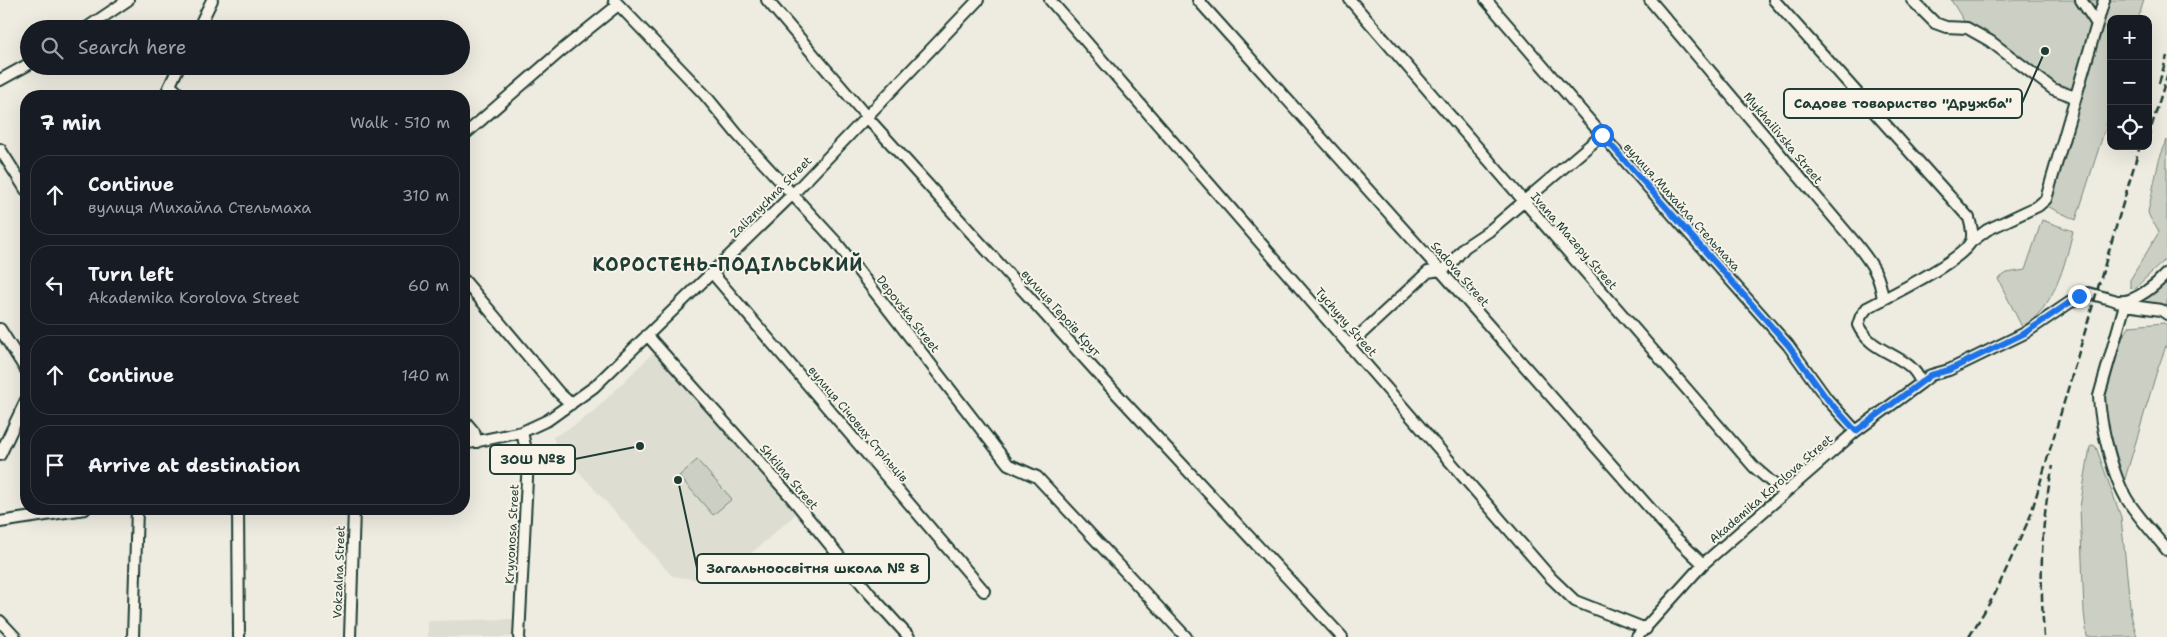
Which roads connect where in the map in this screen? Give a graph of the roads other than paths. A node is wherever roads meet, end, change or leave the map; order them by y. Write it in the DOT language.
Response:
graph roads {
  1 [pos="128,0"];
  2 [pos="212,0"];
  3 [pos="767,0"];
  4 [pos="978,0"];
  5 [pos="1050,0"];
  6 [pos="1198,0"];
  7 [pos="1350,0"];
  8 [pos="1486,0"];
  9 [pos="1650,0"];
  10 [pos="1774,0"];
  11 [pos="1912,0"];
  12 [pos="2081,0"];
  13 [pos="2104,0"];
  14 [pos="616,2"];
  15 [pos="98,20"];
  16 [pos="202,20"];
  17 [pos="2097,24"];
  18 [pos="20,69"];
  19 [pos="175,75"];
  20 [pos="0,80"];
  21 [pos="170,85"];
  22 [pos="168,90"];
  23 [pos="175,90"];
  24 [pos="2076,97"];
  25 [pos="866,116"];
  26 [pos="470,130"];
  27 [pos="1602,135"];
  28 [pos="0,149"];
  29 [pos="20,181"];
  30 [pos="793,194"];
  31 [pos="1523,201"];
  32 [pos="1971,242"];
  33 [pos="1440,270"];
  34 [pos="2167,273"];
  35 [pos="713,274"];
  36 [pos="470,287"];
  37 [pos="1882,300"];
  38 [pos="2126,303"];
  39 [pos="2167,314"];
  40 [pos="0,329"];
  41 [pos="647,335"];
  42 [pos="1349,345"];
  43 [pos="20,361"];
  44 [pos="1921,383"];
  45 [pos="571,404"];
  46 [pos="20,413"];
  47 [pos="470,427"];
  48 [pos="1856,431"];
  49 [pos="522,432"];
  50 [pos="477,442"];
  51 [pos="470,443"];
  52 [pos="0,456"];
  53 [pos="1784,493"];
  54 [pos="46,515"];
  55 [pos="137,515"];
  56 [pos="238,515"];
  57 [pos="354,515"];
  58 [pos="0,522"];
  59 [pos="2167,550"];
  60 [pos="1703,564"];
  61 [pos="984,591"];
  62 [pos="0,621"];
  63 [pos="1646,629"];
  64 [pos="15,637"];
  65 [pos="133,637"];
  66 [pos="239,637"];
  67 [pos="350,637"];
  68 [pos="519,637"];
  69 [pos="909,637"];
  70 [pos="1186,637"];
  71 [pos="1342,637"];
  72 [pos="1637,637"];
  1 -- 15 [label="street"];
  2 -- 16 [label="street"];
  3 -- 25 [label="street, вулиця Героїв Крут"];
  4 -- 25 [label="street, Zaliznychna Street"];
  5 -- 42 [label="street, Tychyny Street"];
  6 -- 33 [label="street, Sadova Street"];
  7 -- 31 [label="street, Ivana Mazepy Street"];
  8 -- 27 [label="street, вулиця Михайла Стельмаха"];
  9 -- 37 [label="street, Mykhailivska Street"];
  10 -- 32 [label="street"];
  11 -- 24 [label="street"];
  12 -- 17 [label="street"];
  13 -- 17 [label="street"];
  14 -- 26 [label="street"];
  14 -- 30 [label="street, Depovska Street"];
  17 -- 24 [label="street"];
  18 -- 20 [label="street"];
  19 -- 21 [label="street"];
  21 -- 22 [label="street"];
  21 -- 23 [label="street"];
  24 -- 32 [label="street"];
  25 -- 30 [label="street, Zaliznychna Street"];
  25 -- 71 [label="street, вулиця Героїв Крут"];
  27 -- 31 [label="street"];
  27 -- 48 [label="street, вулиця Михайла Стельмаха"];
  28 -- 29 [label="street"];
  30 -- 35 [label="street, Zaliznychna Street"];
  30 -- 70 [label="street, Depovska Street"];
  31 -- 33 [label="street"];
  31 -- 53 [label="street, Ivana Mazepy Street"];
  32 -- 37 [label="street"];
  33 -- 42 [label="street"];
  33 -- 60 [label="street, Sadova Street"];
  34 -- 38 [label="street"];
  35 -- 41 [label="street, Zaliznychna Street"];
  35 -- 61 [label="street, вулиця Січових Стрільців"];
  36 -- 45 [label="street"];
  37 -- 44 [label="street"];
  38 -- 39 [label="street, Akademika Korolova Street"];
  38 -- 44 [label="street, Akademika Korolova Street"];
  38 -- 59 [label="street"];
  40 -- 43 [label="street"];
  41 -- 45 [label="street, Zaliznychna Street"];
  41 -- 69 [label="street, Shkilna Street"];
  42 -- 63 [label="street, Tychyny Street"];
  44 -- 48 [label="street, Akademika Korolova Street"];
  45 -- 49 [label="street, Zaliznychna Street"];
  46 -- 52 [label="street"];
  47 -- 50 [label="street"];
  48 -- 53 [label="street, Akademika Korolova Street"];
  49 -- 50 [label="street, Zaliznychna Street"];
  49 -- 68 [label="street, Kryvonosa Street"];
  50 -- 51 [label="street, Zaliznychna Street"];
  53 -- 60 [label="street, Akademika Korolova Street"];
  54 -- 58 [label="street"];
  55 -- 65 [label="street"];
  56 -- 66 [label="street"];
  57 -- 67 [label="street, Vokzalna Street"];
  60 -- 63 [label="street, Akademika Korolova Street"];
  62 -- 64 [label="street"];
  63 -- 72 [label="street, Akademika Korolova Street"];
}
